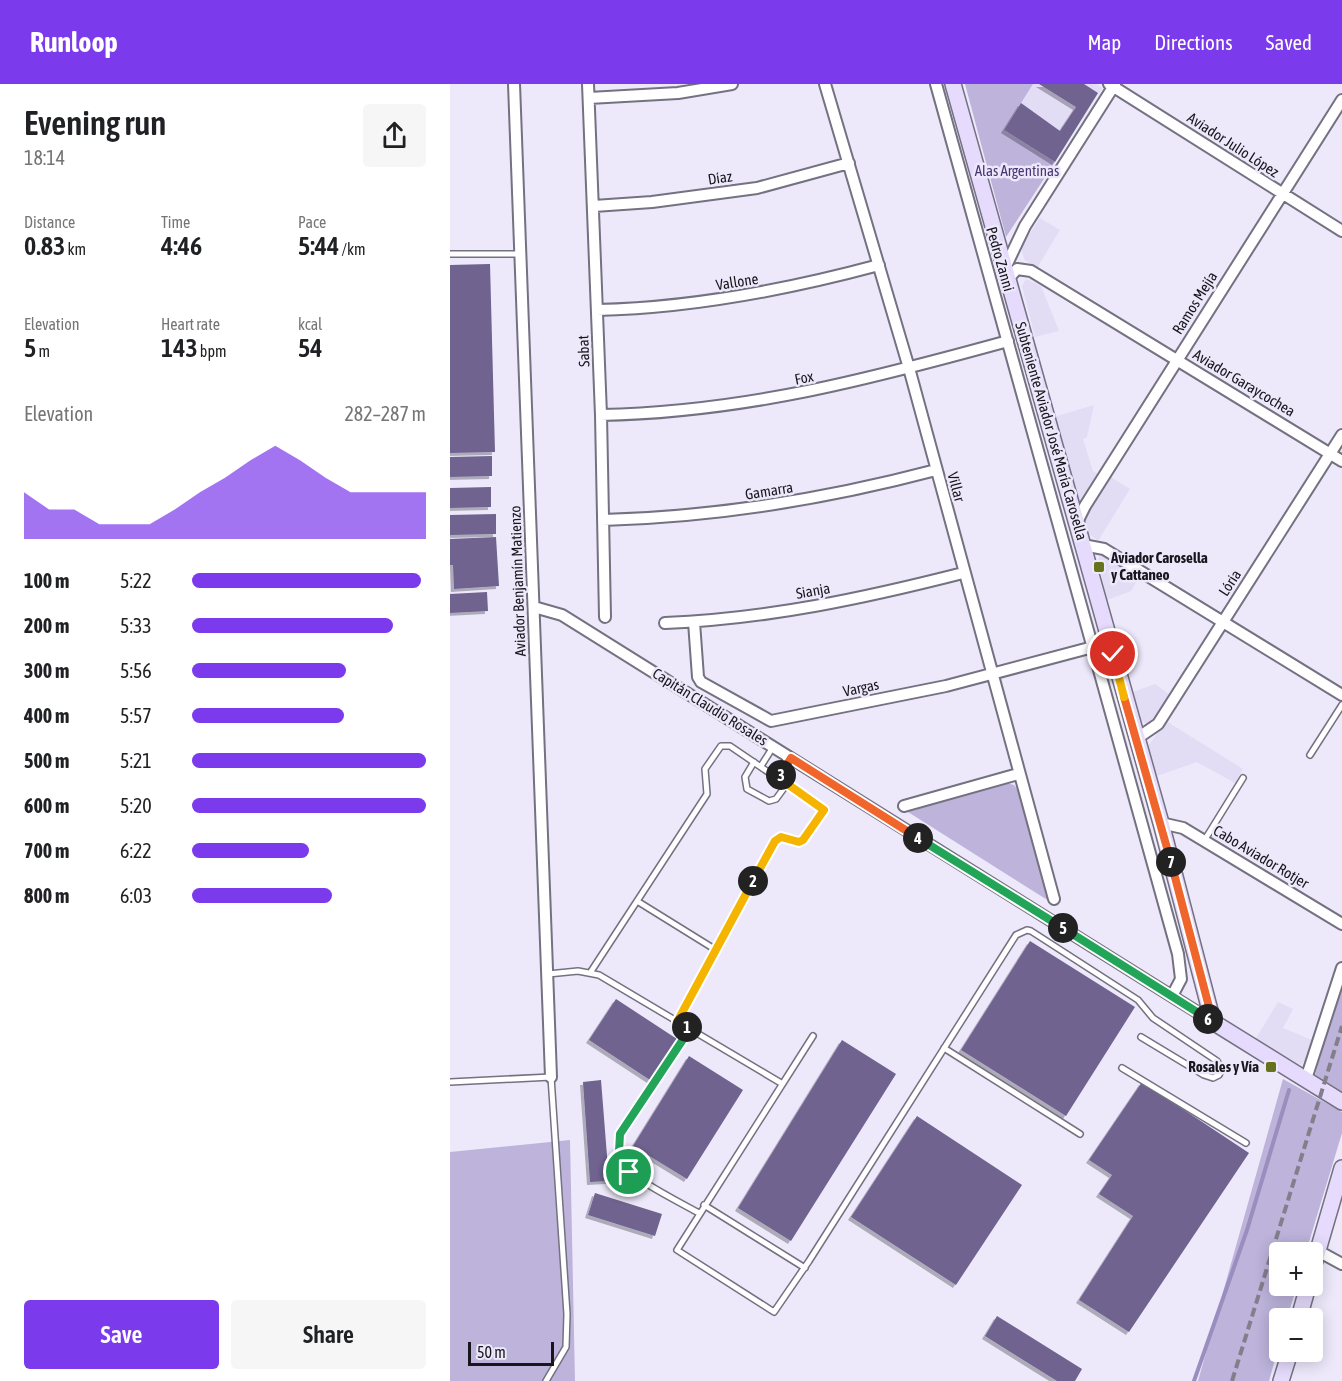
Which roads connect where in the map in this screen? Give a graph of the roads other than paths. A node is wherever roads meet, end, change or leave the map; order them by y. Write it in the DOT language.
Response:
graph roads {
  1 [pos="514,84"];
  2 [pos="588,84"];
  3 [pos="732,84"];
  4 [pos="825,84"];
  5 [pos="936,84"];
  6 [pos="953,84"];
  7 [pos="1113,85"];
  8 [pos="589,98"];
  9 [pos="1342,100"];
  10 [pos="849,163"];
  11 [pos="1281,194"];
  12 [pos="594,206"];
  13 [pos="1342,231"];
  14 [pos="450,254"];
  15 [pos="520,254"];
  16 [pos="879,265"];
  17 [pos="1007,274"];
  18 [pos="597,310"];
  19 [pos="1008,341"];
  20 [pos="1177,360"];
  21 [pos="909,368"];
  22 [pos="601,415"];
  23 [pos="1342,435"];
  24 [pos="1331,453"];
  25 [pos="1342,460"];
  26 [pos="936,470"];
  27 [pos="603,520"];
  28 [pos="1076,525"];
  29 [pos="1083,545"];
  30 [pos="963,573"];
  31 [pos="534,607"];
  32 [pos="605,617"];
  33 [pos="1224,621"];
  34 [pos="694,622"];
  35 [pos="665,623"];
  36 [pos="1093,647"];
  37 [pos="992,676"];
  38 [pos="1342,695"];
  39 [pos="1342,705"];
  40 [pos="1136,739"];
  41 [pos="773,747"];
  42 [pos="1310,755"];
  43 [pos="791,758"];
  44 [pos="754,762"];
  45 [pos="761,766"];
  46 [pos="1018,774"];
  47 [pos="779,778"];
  48 [pos="1243,778"];
  49 [pos="788,784"];
  50 [pos="904,806"];
  51 [pos="1161,823"];
  52 [pos="1204,841"];
  53 [pos="1054,899"];
  54 [pos="637,902"];
  55 [pos="1342,924"];
  56 [pos="716,950"];
  57 [pos="1342,968"];
  58 [pos="590,973"];
  59 [pos="546,974"];
  60 [pos="1172,996"];
  61 [pos="677,1022"];
  62 [pos="1213,1022"];
  63 [pos="690,1029"];
  64 [pos="813,1036"];
  65 [pos="1141,1037"];
  66 [pos="944,1048"];
  67 [pos="1122,1068"];
  68 [pos="551,1077"];
  69 [pos="1306,1079"];
  70 [pos="450,1082"];
  71 [pos="781,1083"];
  72 [pos="1342,1102"];
  73 [pos="1080,1134"];
  74 [pos="1246,1143"];
  75 [pos="1342,1168"];
  76 [pos="704,1205"];
  77 [pos="699,1213"];
  78 [pos="1321,1242"];
  79 [pos="1323,1254"];
  80 [pos="1342,1264"];
  81 [pos="805,1268"];
  82 [pos="1287,1362"];
  83 [pos="546,1381"];
  84 [pos="1281,1381"];
  1 -- 15 [label="street, Aviador Benjamín Matienzo"];
  2 -- 8 [label="street, Sabat"];
  3 -- 8 [label="street"];
  4 -- 10 [label="street, Villar"];
  5 -- 19 [label="street, Pedro Zanni"];
  6 -- 17 [label="street, Subteniente Aviador José María Carosella"];
  7 -- 11 [label="street, Aviador Julio López"];
  7 -- 17 [label="street"];
  8 -- 12 [label="street, Sabat"];
  9 -- 11 [label="street, Ramos Mejía"];
  10 -- 12 [label="street, Díaz"];
  10 -- 16 [label="street, Villar"];
  11 -- 13 [label="street, Aviador Julio López"];
  11 -- 20 [label="street, Ramos Mejía"];
  12 -- 18 [label="street, Sabat"];
  14 -- 15 [label="lane"];
  15 -- 31 [label="street, Aviador Benjamín Matienzo"];
  16 -- 18 [label="street, Vallone"];
  16 -- 21 [label="street, Villar"];
  17 -- 20 [label="street, Aviador Garaycochea"];
  17 -- 28 [label="street, Subteniente Aviador José María Carosella"];
  18 -- 22 [label="street, Sabat"];
  19 -- 21 [label="street, Fox"];
  19 -- 36 [label="street, Pedro Zanni"];
  20 -- 24 [label="street, Aviador Garaycochea"];
  20 -- 28 [label="street, Ramos Mejía"];
  21 -- 22 [label="street, Fox"];
  21 -- 26 [label="street, Villar"];
  22 -- 27 [label="street, Sabat"];
  23 -- 24 [label="street, Lória"];
  24 -- 25 [label="street, Aviador Garaycochea"];
  24 -- 33 [label="street, Lória"];
  26 -- 27 [label="street, Gamarra"];
  26 -- 30 [label="street, Villar"];
  27 -- 32 [label="street, Sabat"];
  28 -- 29 [label="street, Subteniente Aviador José María Carosella"];
  29 -- 33 [label="street"];
  29 -- 40 [label="street, Subteniente Aviador José María Carosella"];
  30 -- 34 [label="street, Sianja"];
  30 -- 37 [label="street, Villar"];
  31 -- 41 [label="street, Capitán Claudio Rosales"];
  31 -- 59 [label="street, Aviador Benjamín Matienzo"];
  33 -- 38 [label="street"];
  33 -- 40 [label="street, Lória"];
  34 -- 35 [label="street, Sianja"];
  34 -- 37 [label="street, Vargas"];
  36 -- 37 [label="street, Vargas"];
  36 -- 60 [label="street, Pedro Zanni"];
  37 -- 46 [label="street, Villar"];
  39 -- 42 [label="lane"];
  40 -- 51 [label="street, Subteniente Aviador José María Carosella"];
  41 -- 43 [label="street, Capitán Claudio Rosales"];
  41 -- 45 [label="lane"];
  43 -- 47 [label="lane"];
  43 -- 60 [label="street, Capitán Claudio Rosales"];
  44 -- 45 [label="lane"];
  44 -- 49 [label="lane"];
  44 -- 54 [label="lane"];
  45 -- 47 [label="lane"];
  46 -- 50 [label="street"];
  46 -- 53 [label="street, Villar"];
  47 -- 49 [label="lane"];
  48 -- 52 [label="lane"];
  49 -- 56 [label="lane"];
  51 -- 52 [label="street, Cabo Aviador Rotjer"];
  51 -- 62 [label="street, Subteniente Aviador José María Carosella"];
  52 -- 55 [label="street, Cabo Aviador Rotjer"];
  54 -- 56 [label="lane"];
  54 -- 58 [label="lane"];
  56 -- 61 [label="lane"];
  57 -- 69 [label="street"];
  58 -- 59 [label="lane"];
  58 -- 61 [label="lane"];
  59 -- 68 [label="street, Aviador Benjamín Matienzo"];
  60 -- 62 [label="street, Capitán Claudio Rosales"];
  61 -- 63 [label="lane"];
  62 -- 69 [label="street, Capitán Claudio Rosales"];
  63 -- 71 [label="lane"];
  63 -- 77 [label="lane"];
  64 -- 71 [label="lane"];
  65 -- 66 [label="lane"];
  66 -- 73 [label="lane"];
  66 -- 81 [label="lane"];
  67 -- 74 [label="lane"];
  68 -- 70 [label="lane"];
  68 -- 83 [label="lane"];
  69 -- 72 [label="street, Capitán Claudio Rosales"];
  71 -- 76 [label="lane"];
  75 -- 78 [label="street"];
  76 -- 77 [label="lane"];
  76 -- 81 [label="lane"];
  77 -- 81 [label="lane"];
  79 -- 80 [label="street"];
  82 -- 84 [label="street"];
}
